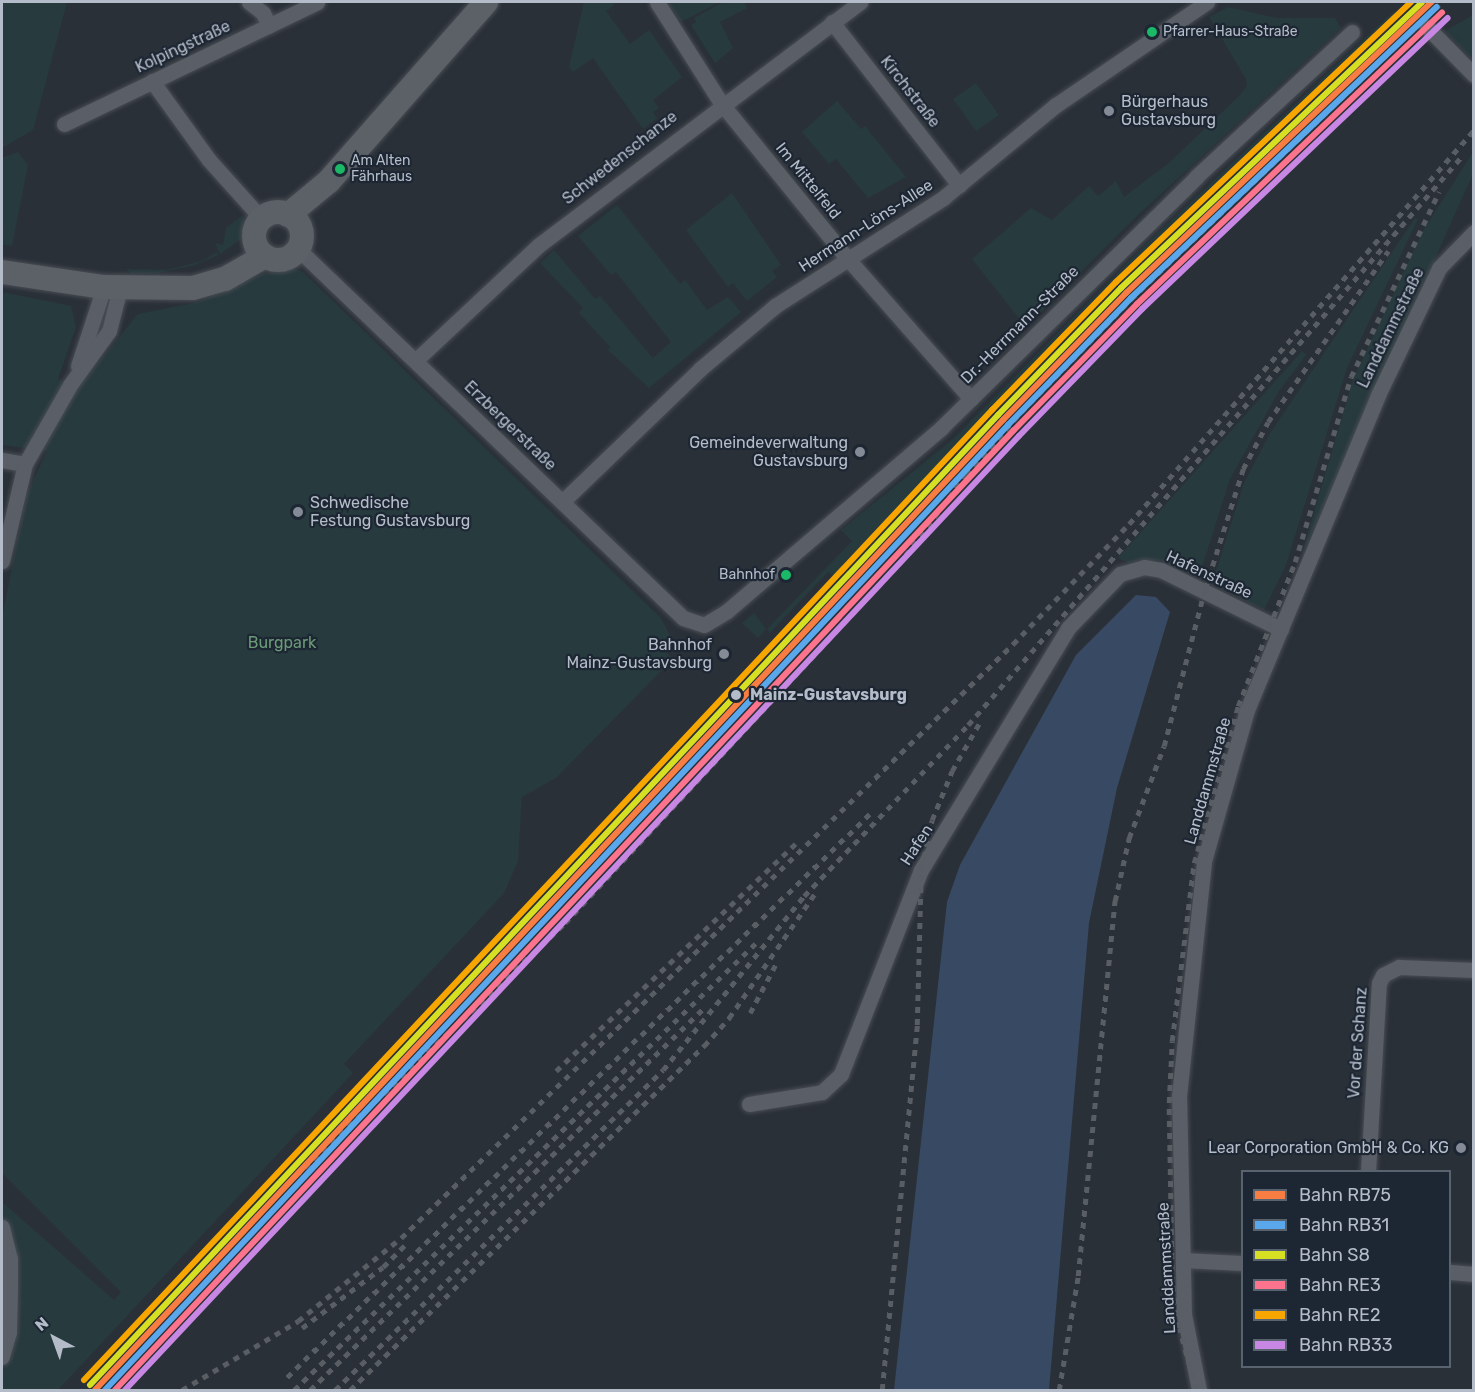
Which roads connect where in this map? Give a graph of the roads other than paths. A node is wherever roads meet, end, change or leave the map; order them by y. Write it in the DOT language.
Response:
graph roads {
  1 [pos="249,2"];
  2 [pos="317,2"];
  3 [pos="486,2"];
  4 [pos="657,2"];
  5 [pos="860,2"];
  6 [pos="1207,2"];
  7 [pos="832,22"];
  8 [pos="269,26"];
  9 [pos="1427,27"];
  10 [pos="1352,32"];
  11 [pos="1473,75"];
  12 [pos="152,81"];
  13 [pos="721,103"];
  14 [pos="64,124"];
  15 [pos="959,185"];
  16 [pos="262,219"];
  17 [pos="293,219"];
  18 [pos="1473,232"];
  19 [pos="298,249"];
  20 [pos="260,251"];
  21 [pos="848,259"];
  22 [pos="2,272"];
  23 [pos="112,287"];
  24 [pos="416,360"];
  25 [pos="971,399"];
  26 [pos="2,460"];
  27 [pos="25,464"];
  28 [pos="562,502"];
  29 [pos="2,561"];
  30 [pos="1120,574"];
  31 [pos="699,625"];
  32 [pos="1281,629"];
  33 [pos="1473,970"];
  34 [pos="749,1104"];
  35 [pos="1368,1170"];
  36 [pos="2,1227"];
  37 [pos="1183,1260"];
  38 [pos="1241,1263"];
  39 [pos="1451,1272"];
  40 [pos="1473,1274"];
  41 [pos="2,1357"];
  42 [pos="1199,1390"];
  1 -- 8 [label="street"];
  2 -- 8 [label="street, Kolpingstraße"];
  3 -- 17 [label="main road"];
  4 -- 13 [label="street, Im Mittelfeld"];
  5 -- 7 [label="street, Schwedenschanze"];
  6 -- 15 [label="street, Hermann-Löns-Allee"];
  7 -- 13 [label="street, Schwedenschanze"];
  7 -- 15 [label="street, Kirchstraße"];
  8 -- 12 [label="street, Kolpingstraße"];
  9 -- 11 [label="street"];
  10 -- 25 [label="street, Dr.-Herrmann-Straße"];
  12 -- 14 [label="street, Kolpingstraße"];
  12 -- 16 [label="street"];
  13 -- 21 [label="street, Im Mittelfeld"];
  13 -- 24 [label="street, Schwedenschanze"];
  15 -- 21 [label="street, Hermann-Löns-Allee"];
  16 -- 17 [label="main road"];
  16 -- 20 [label="main road"];
  17 -- 19 [label="main road"];
  18 -- 32 [label="street, Landdammstraße"];
  19 -- 20 [label="main road"];
  19 -- 24 [label="street, Erzbergerstraße"];
  20 -- 23 [label="main road"];
  21 -- 25 [label="street, Im Mittelfeld"];
  21 -- 28 [label="street, Hermann-Löns-Allee"];
  22 -- 23 [label="main road"];
  23 -- 27 [label="street"];
  24 -- 28 [label="street, Erzbergerstraße"];
  25 -- 31 [label="street, Dr.-Herrmann-Straße"];
  26 -- 27 [label="street"];
  27 -- 29 [label="street"];
  28 -- 31 [label="street, Erzbergerstraße"];
  30 -- 32 [label="street, Hafenstraße"];
  30 -- 34 [label="street, Hafen"];
  32 -- 37 [label="street, Landdammstraße"];
  33 -- 35 [label="street, Vor der Schanz"];
  36 -- 41 [label="street"];
  37 -- 38 [label="street"];
  37 -- 42 [label="street, Landdammstraße"];
  39 -- 40 [label="street"];
}
